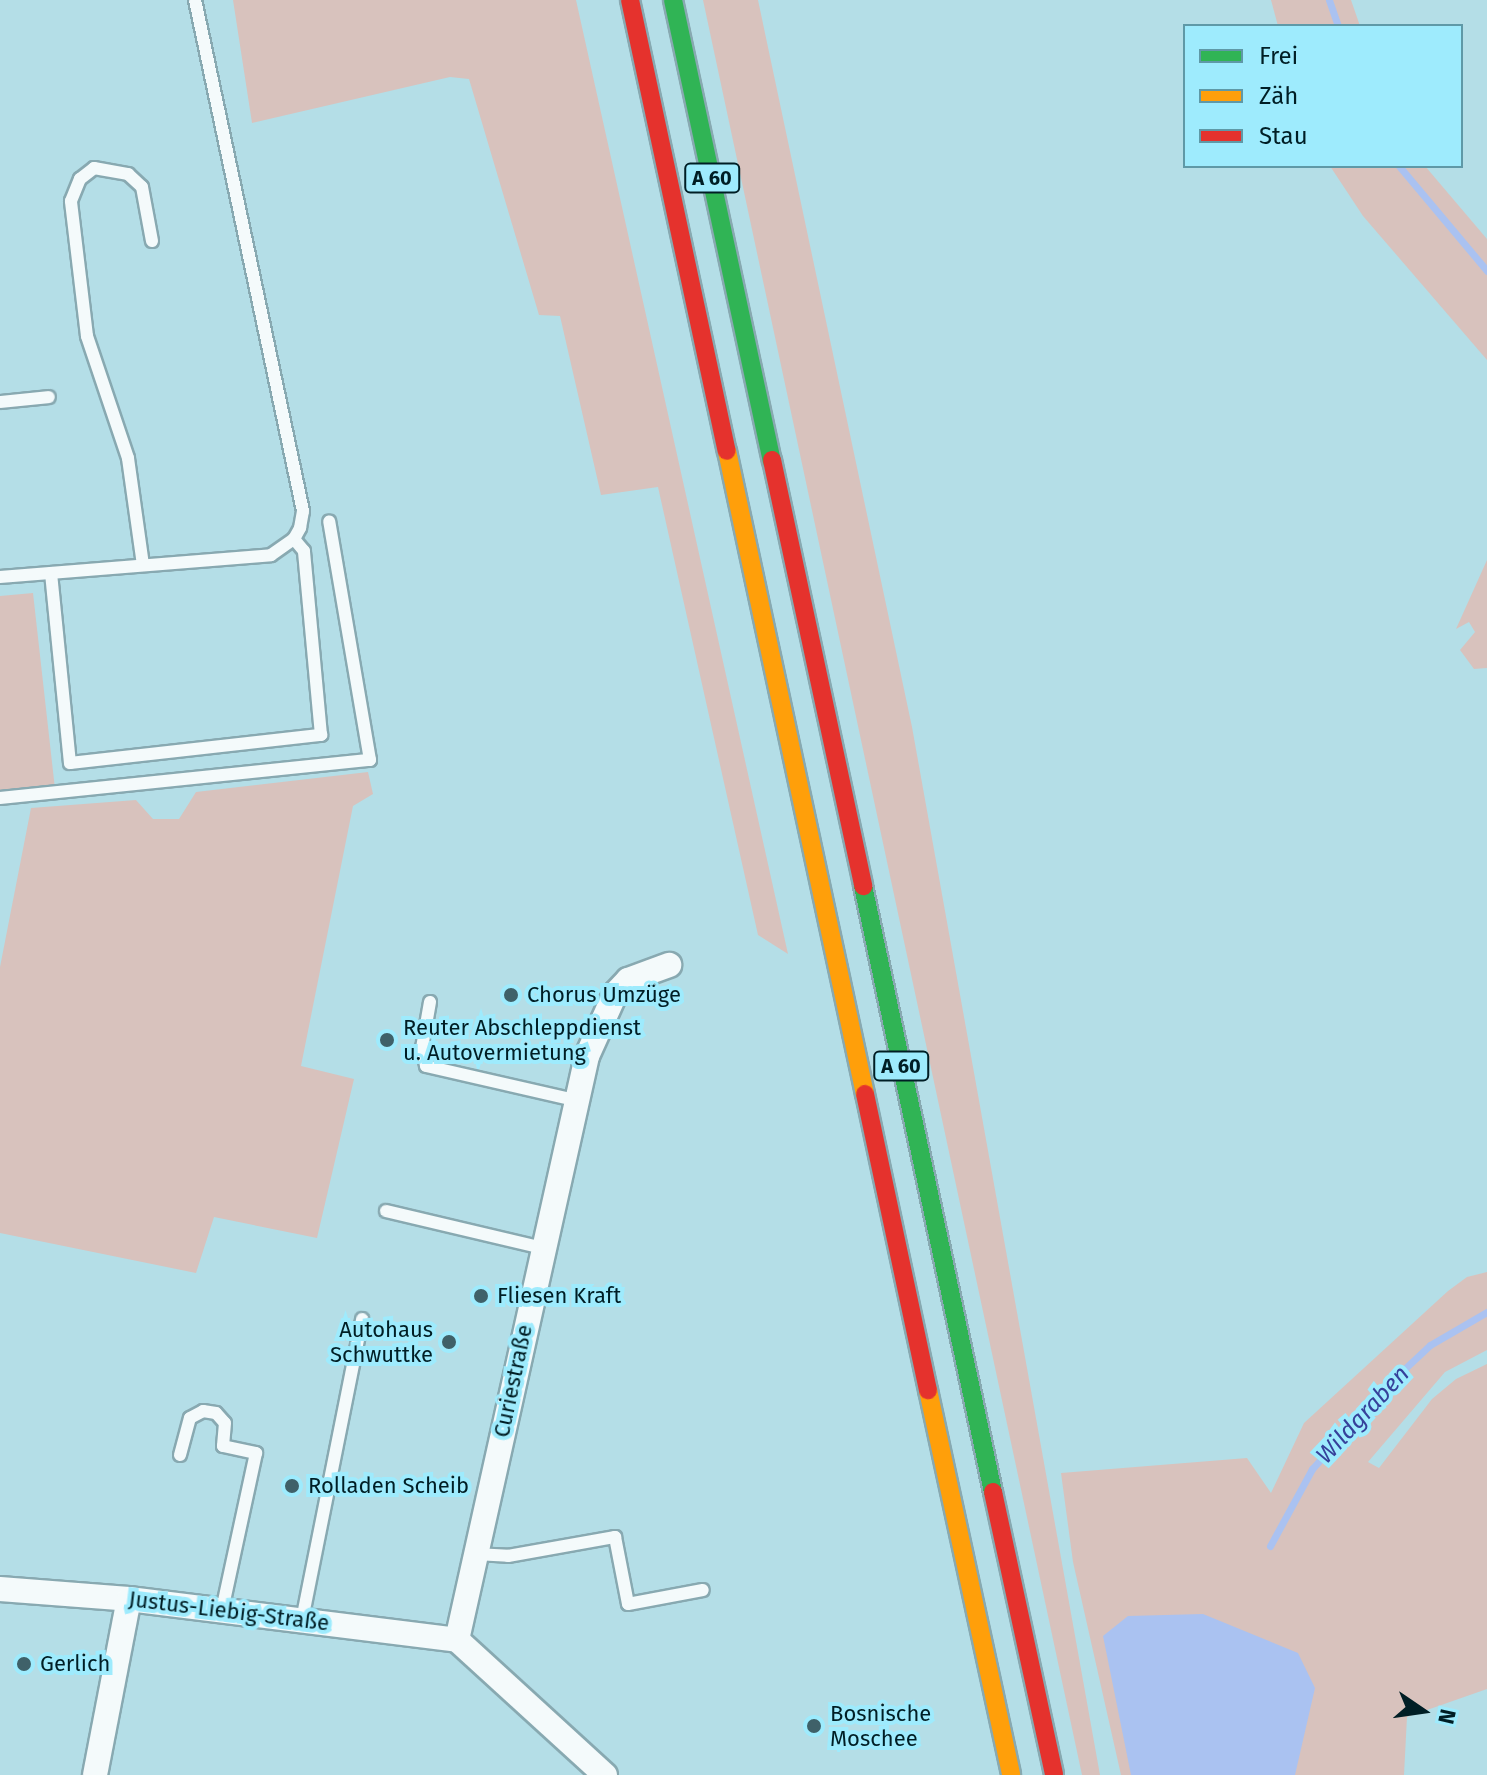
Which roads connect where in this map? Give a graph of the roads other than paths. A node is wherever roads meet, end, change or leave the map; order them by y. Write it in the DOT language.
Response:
graph roads {
  1 [pos="195,0"];
  2 [pos="630,0"];
  3 [pos="673,0"];
  4 [pos="152,241"];
  5 [pos="49,397"];
  6 [pos="0,402"];
  7 [pos="329,521"];
  8 [pos="294,539"];
  9 [pos="143,565"];
  10 [pos="51,573"];
  11 [pos="0,577"];
  12 [pos="0,798"];
  13 [pos="669,965"];
  14 [pos="430,1002"];
  15 [pos="575,1100"];
  16 [pos="386,1211"];
  17 [pos="543,1248"];
  18 [pos="362,1319"];
  19 [pos="180,1455"];
  20 [pos="475,1554"];
  21 [pos="0,1589"];
  22 [pos="703,1590"];
  23 [pos="129,1599"];
  24 [pos="222,1610"];
  25 [pos="302,1620"];
  26 [pos="457,1640"];
  27 [pos="95,1775"];
  28 [pos="605,1775"];
  29 [pos="1011,1775"];
  30 [pos="1054,1775"];
  1 -- 8 [label="lane"];
  2 -- 29 [label="highway, A 60"];
  3 -- 30 [label="highway, A 60"];
  4 -- 9 [label="lane"];
  5 -- 6 [label="lane"];
  7 -- 12 [label="lane"];
  8 -- 9 [label="lane"];
  8 -- 10 [label="lane"];
  9 -- 10 [label="lane"];
  10 -- 11 [label="lane"];
  13 -- 15 [label="street, Curiestraße"];
  14 -- 15 [label="lane"];
  15 -- 17 [label="street, Curiestraße"];
  16 -- 17 [label="lane"];
  17 -- 20 [label="street, Curiestraße"];
  18 -- 25 [label="lane"];
  19 -- 24 [label="lane"];
  20 -- 22 [label="lane"];
  20 -- 26 [label="street, Curiestraße"];
  21 -- 23 [label="street, Justus-Liebig-Straße"];
  23 -- 24 [label="street, Justus-Liebig-Straße"];
  23 -- 27 [label="street"];
  24 -- 25 [label="street, Justus-Liebig-Straße"];
  25 -- 26 [label="street, Justus-Liebig-Straße"];
  26 -- 28 [label="street"];
}
